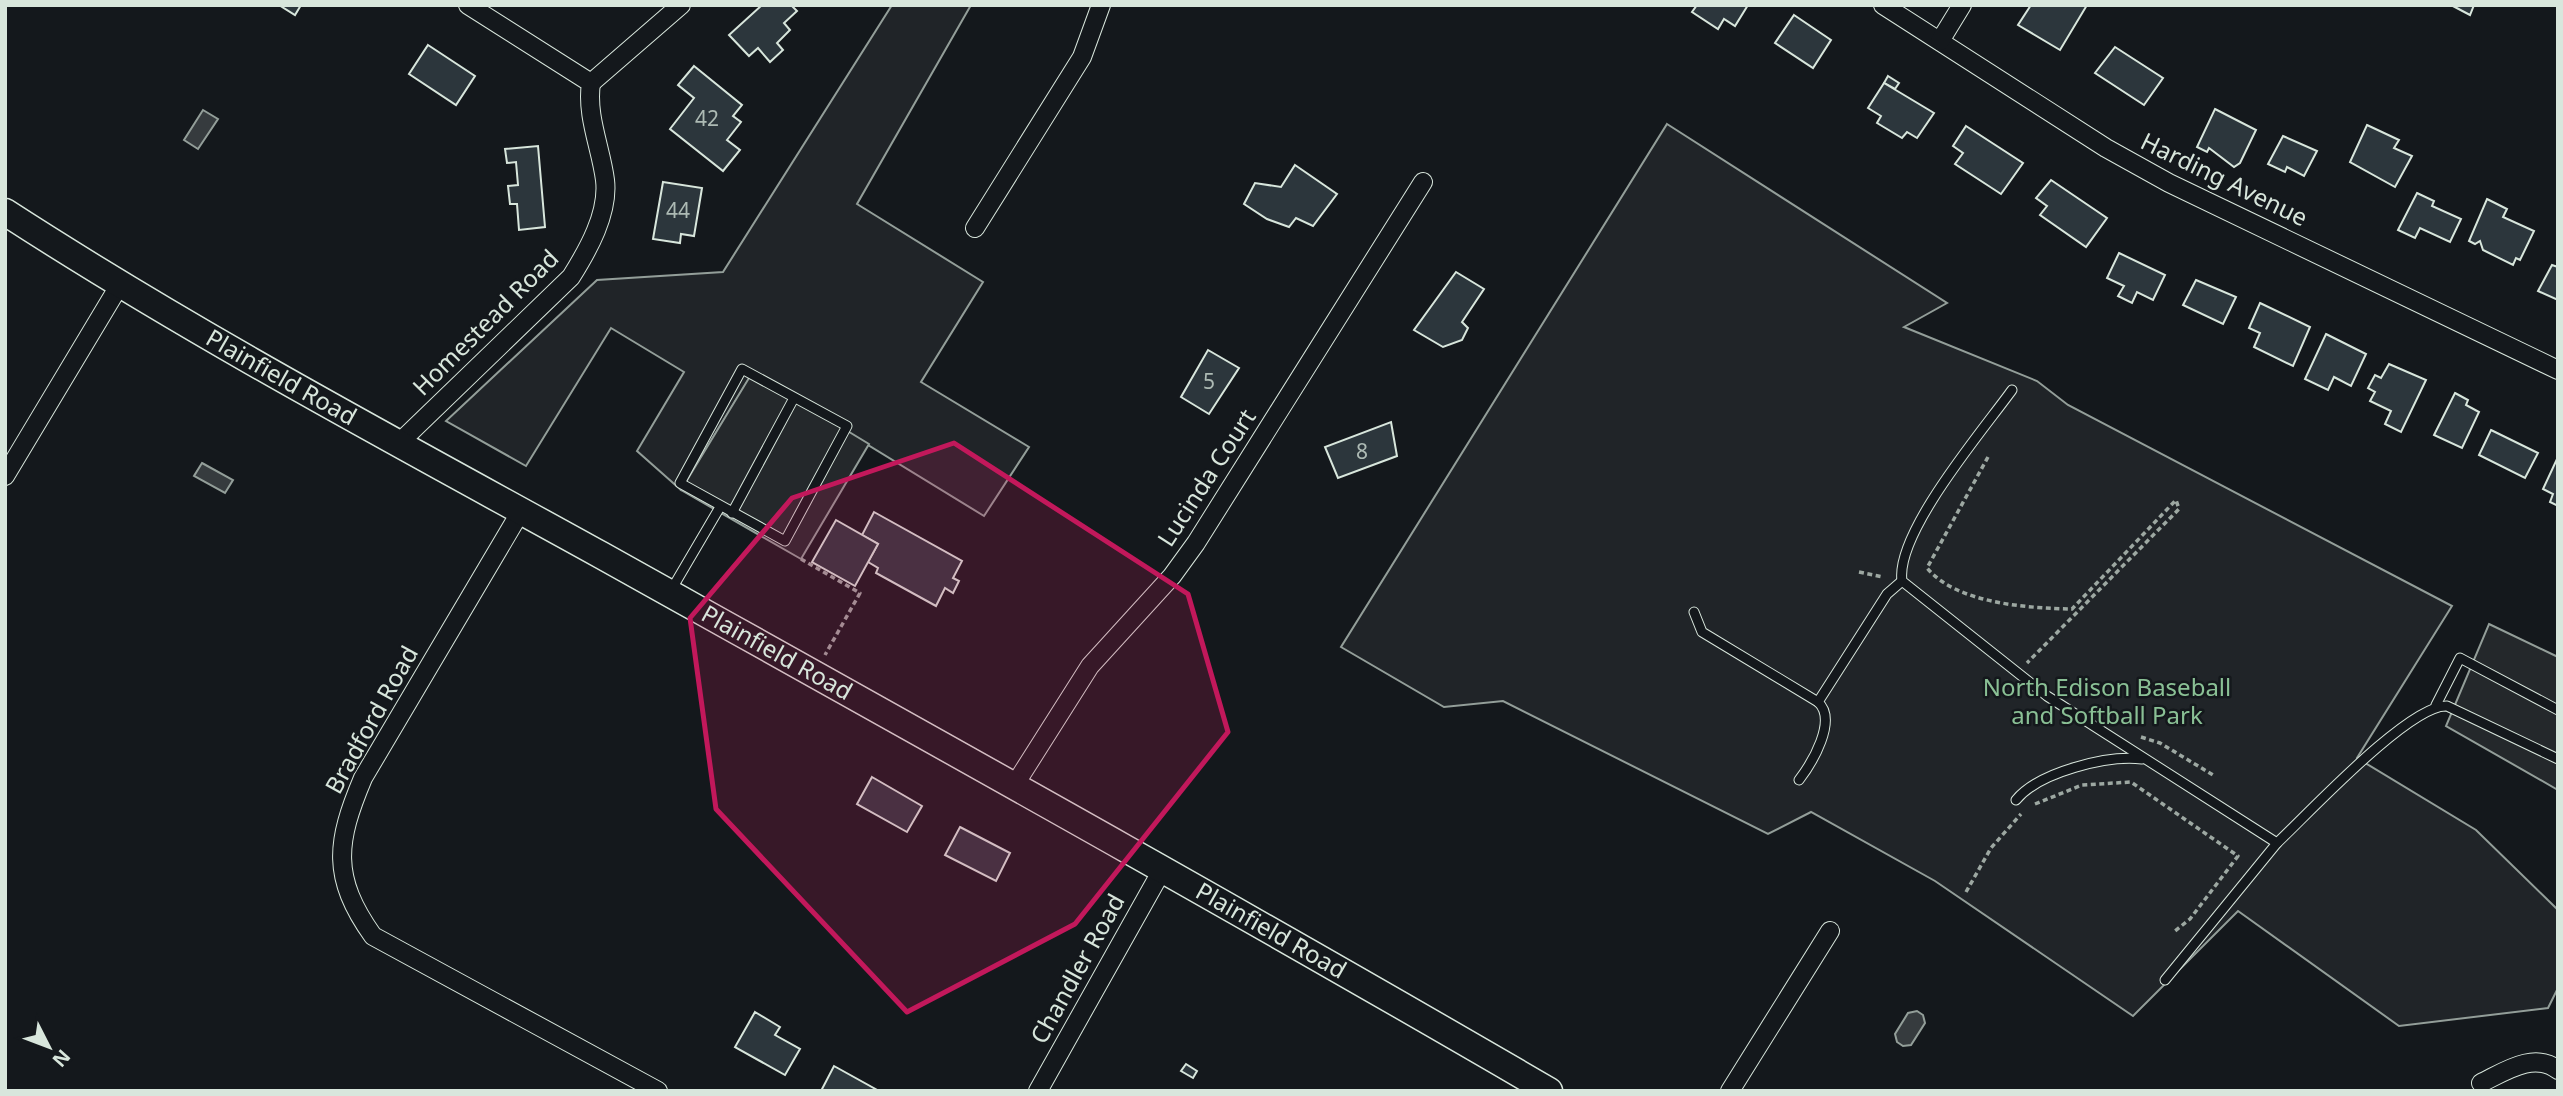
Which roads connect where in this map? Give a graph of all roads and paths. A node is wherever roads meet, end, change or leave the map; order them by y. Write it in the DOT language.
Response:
graph roads {
  1 [pos="468,5"];
  2 [pos="681,5"];
  3 [pos="1101,5"];
  4 [pos="1883,5"];
  5 [pos="1962,5"];
  6 [pos="1940,41"];
  7 [pos="592,83"];
  8 [pos="1423,182"];
  9 [pos="5,212"];
  10 [pos="975,228"];
  11 [pos="119,286"];
  12 [pos="2558,370"];
  13 [pos="2012,390"];
  14 [pos="794,398"];
  15 [pos="399,443"];
  16 [pos="1988,457"];
  17 [pos="5,476"];
  18 [pos="720,507"];
  19 [pos="521,511"];
  20 [pos="732,513"];
  21 [pos="801,559"];
  22 [pos="1859,572"];
  23 [pos="1902,581"];
  24 [pos="669,593"];
  25 [pos="1694,612"];
  26 [pos="836,661"];
  27 [pos="2023,667"];
  28 [pos="1818,702"];
  29 [pos="2436,705"];
  30 [pos="2558,710"];
  31 [pos="2135,737"];
  32 [pos="2144,759"];
  33 [pos="2558,759"];
  34 [pos="2213,775"];
  35 [pos="1800,780"];
  36 [pos="1014,786"];
  37 [pos="2015,800"];
  38 [pos="2277,843"];
  39 [pos="1161,872"];
  40 [pos="1966,892"];
  41 [pos="1830,931"];
  42 [pos="2175,931"];
  43 [pos="2165,980"];
  44 [pos="2558,1070"];
  45 [pos="2481,1083"];
  46 [pos="658,1091"];
  47 [pos="1038,1091"];
  48 [pos="1549,1091"];
  49 [pos="1730,1091"];
  1 -- 7 [label="street"];
  2 -- 7 [label="street"];
  3 -- 10 [label="street"];
  4 -- 6 [label="street, Harding Avenue"];
  5 -- 6 [label="street"];
  6 -- 12 [label="street, Harding Avenue"];
  7 -- 15 [label="street, Homestead Road"];
  8 -- 36 [label="street, Lucinda Court"];
  9 -- 11 [label="street, Plainfield Road"];
  11 -- 15 [label="street, Plainfield Road"];
  11 -- 17 [label="street"];
  13 -- 23 [label="lane"];
  14 -- 18 [label="lane"];
  14 -- 20 [label="lane"];
  14 -- 20 [label="lane"];
  15 -- 19 [label="street, Plainfield Road"];
  16 -- 27 [label="path"];
  18 -- 20 [label="lane"];
  18 -- 24 [label="lane"];
  19 -- 24 [label="street, Plainfield Road"];
  19 -- 46 [label="street, Bradford Road"];
  21 -- 26 [label="path"];
  22 -- 23 [label="path"];
  23 -- 28 [label="lane"];
  23 -- 32 [label="lane"];
  24 -- 36 [label="street, Plainfield Road"];
  25 -- 28 [label="lane"];
  28 -- 35 [label="lane"];
  29 -- 30 [label="lane"];
  29 -- 33 [label="lane"];
  29 -- 38 [label="lane"];
  31 -- 34 [label="path"];
  32 -- 37 [label="lane"];
  32 -- 38 [label="lane"];
  36 -- 39 [label="street, Plainfield Road"];
  38 -- 43 [label="lane"];
  39 -- 47 [label="street, Chandler Road"];
  39 -- 48 [label="street, Plainfield Road"];
  40 -- 42 [label="path"];
  41 -- 49 [label="street"];
  44 -- 45 [label="street"];
}
